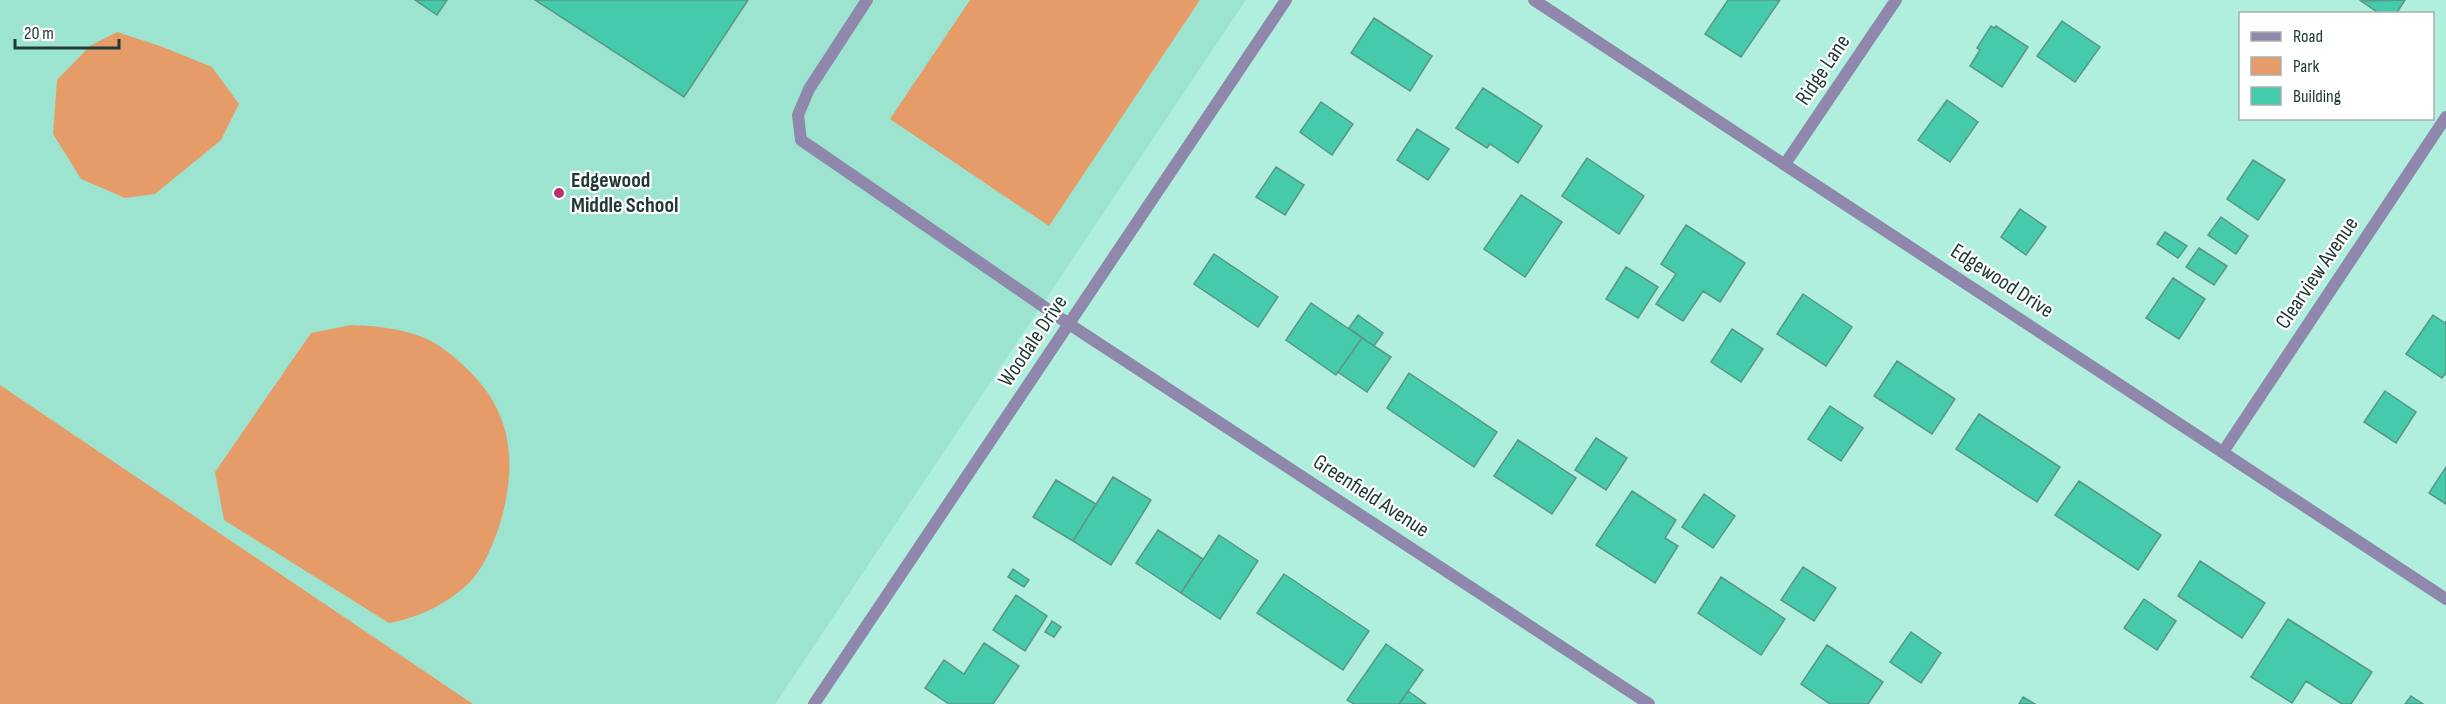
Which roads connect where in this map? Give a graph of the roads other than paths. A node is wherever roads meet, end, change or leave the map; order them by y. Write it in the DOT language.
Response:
graph roads {
  1 [pos="867,0"];
  2 [pos="1286,0"];
  3 [pos="1534,0"];
  4 [pos="1896,0"];
  5 [pos="2446,117"];
  6 [pos="1785,164"];
  7 [pos="1069,324"];
  8 [pos="2223,452"];
  9 [pos="2446,599"];
  10 [pos="814,704"];
  11 [pos="1649,704"];
  1 -- 7 [label="street, Greenfield Avenue"];
  2 -- 7 [label="street, Woodale Drive"];
  3 -- 6 [label="street, Edgewood Drive"];
  4 -- 6 [label="street, Ridge Lane"];
  5 -- 8 [label="street, Clearview Avenue"];
  6 -- 8 [label="street, Edgewood Drive"];
  7 -- 10 [label="street, Woodale Drive"];
  7 -- 11 [label="street, Greenfield Avenue"];
  8 -- 9 [label="street, Edgewood Drive"];
}
